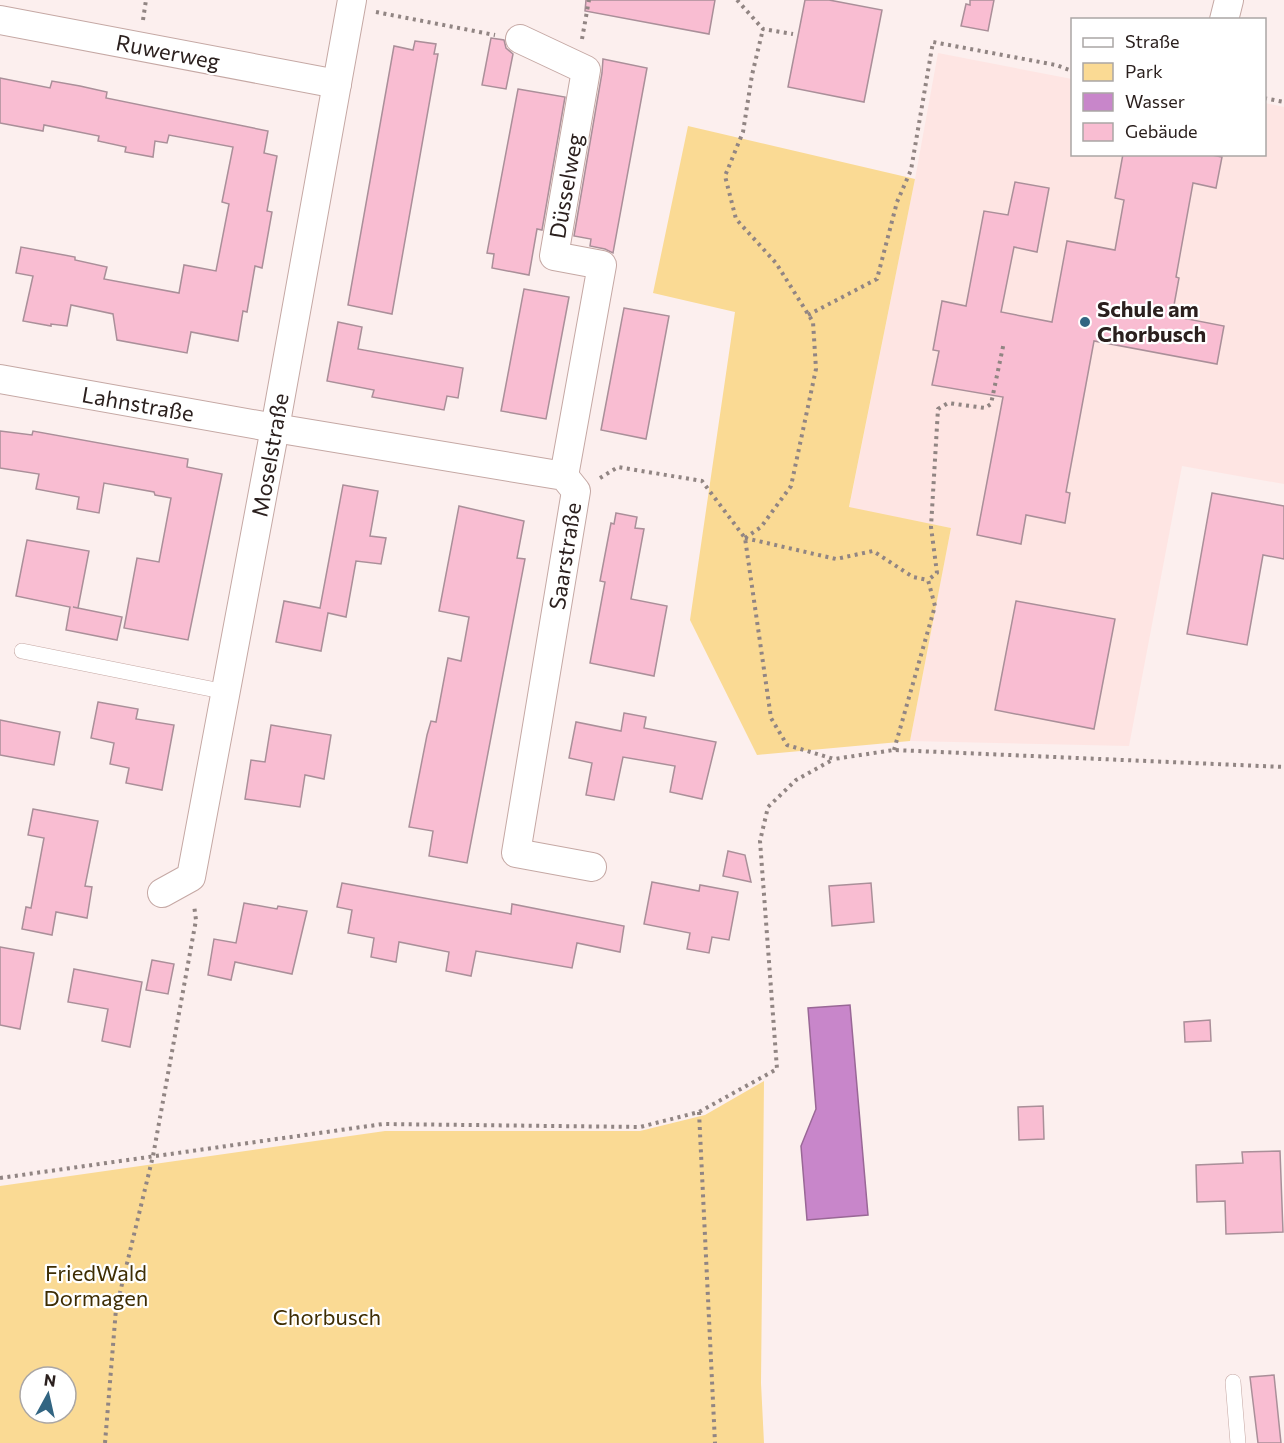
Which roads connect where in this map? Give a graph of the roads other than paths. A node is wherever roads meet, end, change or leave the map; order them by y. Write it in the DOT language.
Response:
graph roads {
  1 [pos="1229,0"];
  2 [pos="351,3"];
  3 [pos="1224,18"];
  4 [pos="0,20"];
  5 [pos="520,39"];
  6 [pos="337,84"];
  7 [pos="0,379"];
  8 [pos="275,429"];
  9 [pos="570,484"];
  10 [pos="22,651"];
  11 [pos="226,692"];
  12 [pos="592,867"];
  13 [pos="162,893"];
  14 [pos="1233,1382"];
  15 [pos="1238,1443"];
  1 -- 3 [label="street"];
  2 -- 6 [label="street, Moselstraße"];
  4 -- 6 [label="street, Ruwerweg"];
  5 -- 9 [label="street, Düsselweg"];
  6 -- 8 [label="street, Moselstraße"];
  7 -- 8 [label="street, Lahnstraße"];
  8 -- 9 [label="street, Saarstraße"];
  8 -- 11 [label="street, Moselstraße"];
  9 -- 12 [label="street, Saarstraße"];
  10 -- 11 [label="lane"];
  11 -- 13 [label="street, Moselstraße"];
  14 -- 15 [label="lane"];
}
